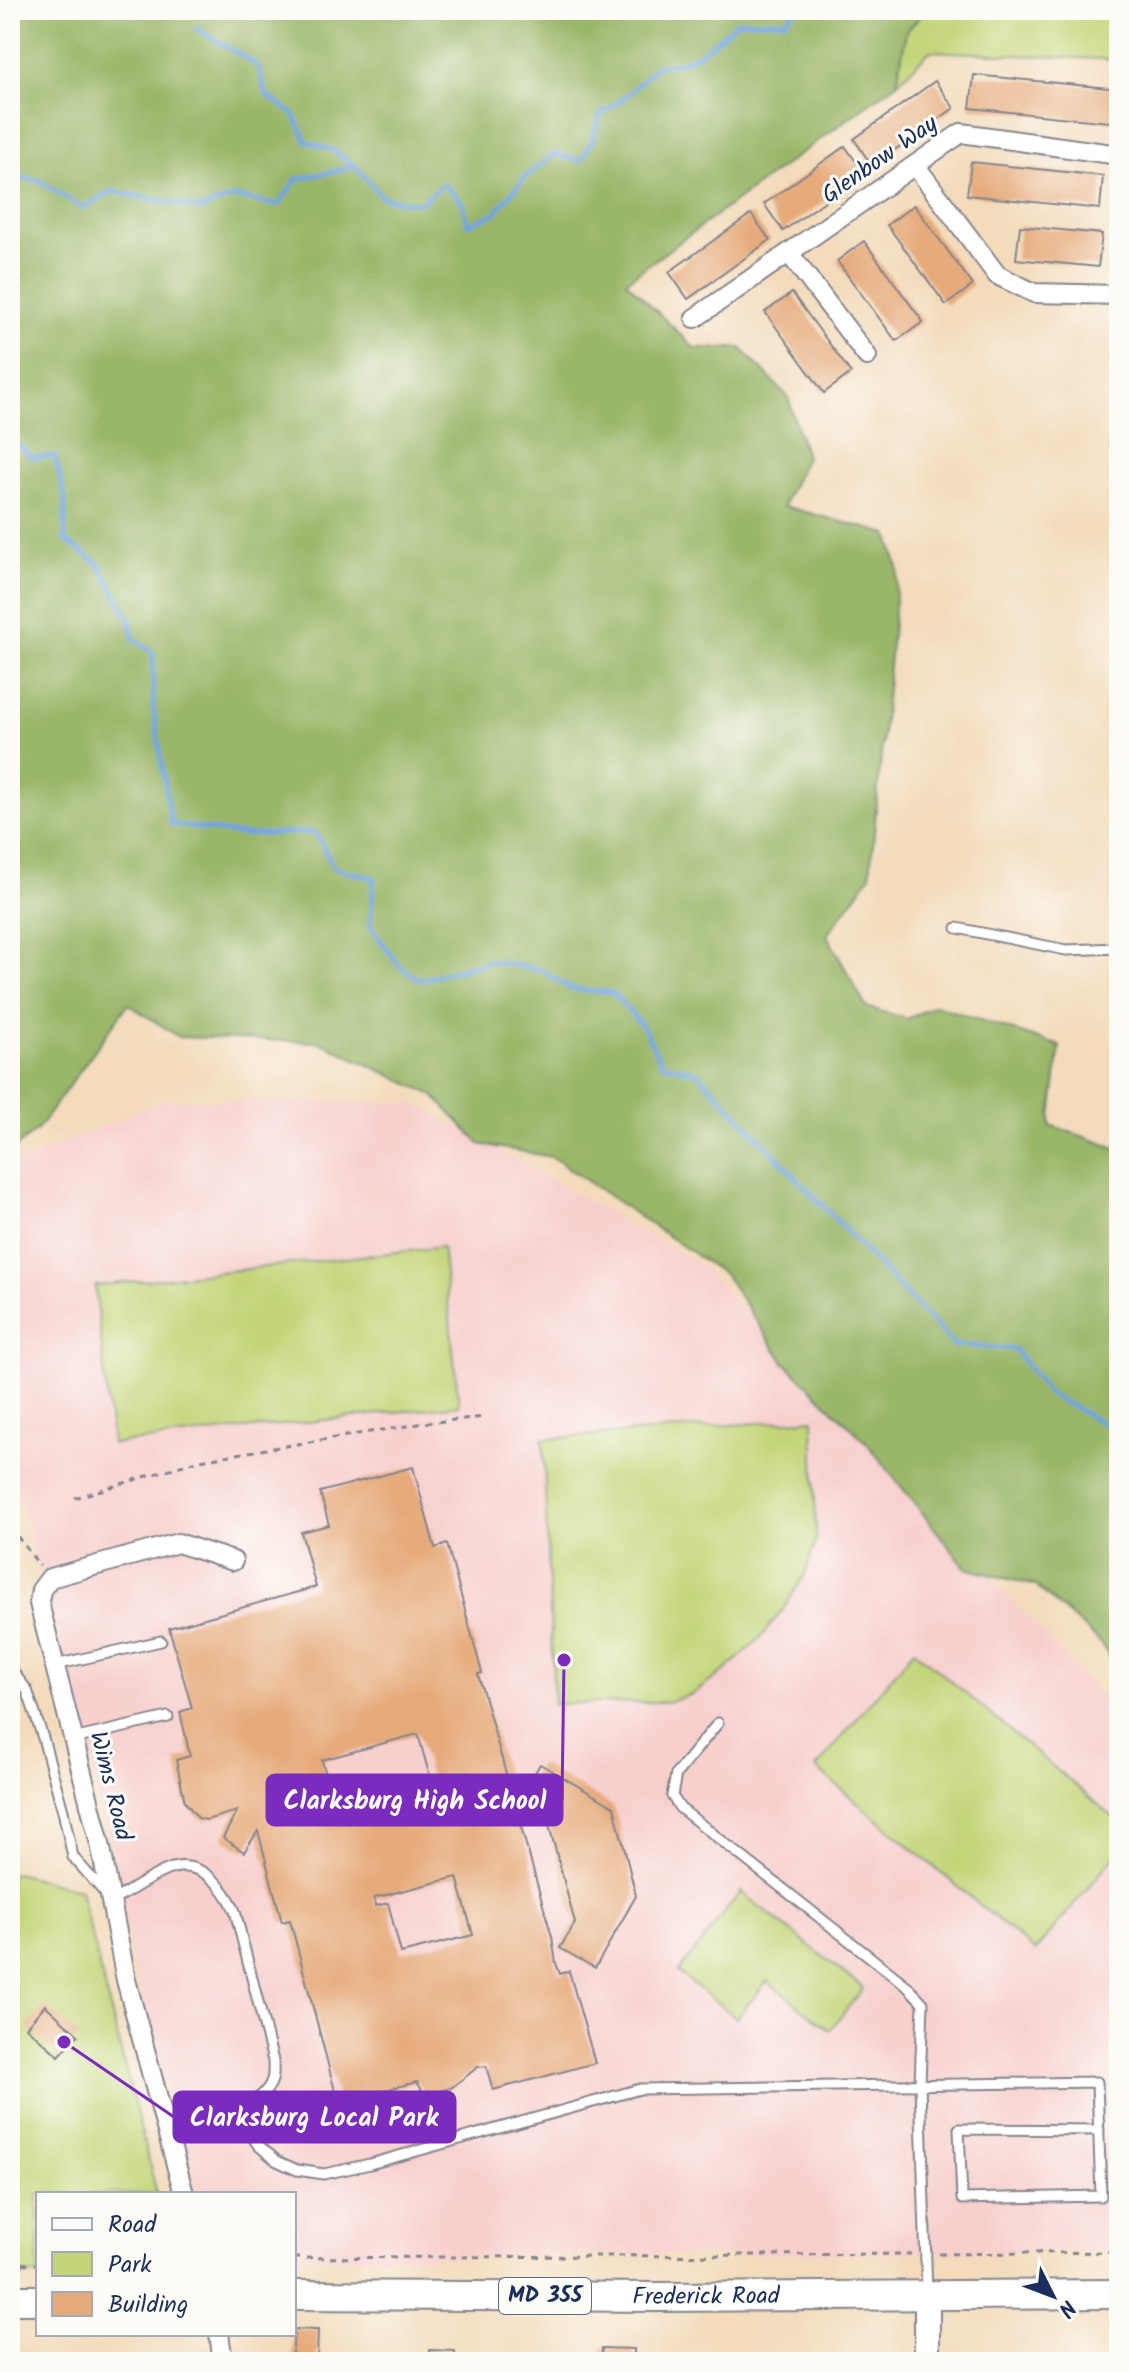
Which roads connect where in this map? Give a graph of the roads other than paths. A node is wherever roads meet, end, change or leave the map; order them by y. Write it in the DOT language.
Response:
graph roads {
  1 [pos="1119,155"];
  2 [pos="915,165"];
  3 [pos="789,253"];
  4 [pos="1119,295"];
  5 [pos="695,318"];
  6 [pos="867,356"];
  7 [pos="1119,415"];
  8 [pos="1119,442"];
  9 [pos="1119,875"];
  10 [pos="1119,896"];
  11 [pos="957,928"];
  12 [pos="1119,948"];
  13 [pos="233,1561"];
  14 [pos="161,1641"];
  15 [pos="55,1665"];
  16 [pos="12,1671"];
  17 [pos="168,1717"];
  18 [pos="718,1723"];
  19 [pos="73,1739"];
  20 [pos="112,1901"];
  21 [pos="920,2084"];
  22 [pos="235,2110"];
  23 [pos="167,2127"];
  24 [pos="1099,2130"];
  25 [pos="183,2192"];
  26 [pos="1119,2294"];
  27 [pos="296,2295"];
  28 [pos="927,2296"];
  29 [pos="10,2300"];
  30 [pos="36,2300"];
  31 [pos="219,2336"];
  32 [pos="223,2362"];
  33 [pos="927,2362"];
  1 -- 2 [label="street, Glenbow Way"];
  2 -- 3 [label="street, Glenbow Way"];
  2 -- 4 [label="street"];
  3 -- 5 [label="street, Glenbow Way"];
  3 -- 6 [label="street"];
  7 -- 8 [label="street"];
  9 -- 10 [label="lane"];
  11 -- 12 [label="lane"];
  13 -- 15 [label="street, Wims Road"];
  14 -- 15 [label="lane"];
  15 -- 19 [label="street, Wims Road"];
  16 -- 20 [label="lane"];
  17 -- 19 [label="lane"];
  18 -- 21 [label="lane"];
  19 -- 20 [label="street, Wims Road"];
  20 -- 22 [label="lane"];
  20 -- 23 [label="street, Wims Road"];
  21 -- 22 [label="lane"];
  21 -- 24 [label="lane"];
  21 -- 28 [label="lane"];
  22 -- 23 [label="lane"];
  23 -- 25 [label="street, Wims Road"];
  24 -- 24 [label="lane"];
  26 -- 28 [label="main road, Frederick Road / MD 355"];
  27 -- 28 [label="main road, Frederick Road / MD 355"];
  28 -- 33 [label="street"];
  29 -- 30 [label="main road"];
  31 -- 32 [label="street"];
}
